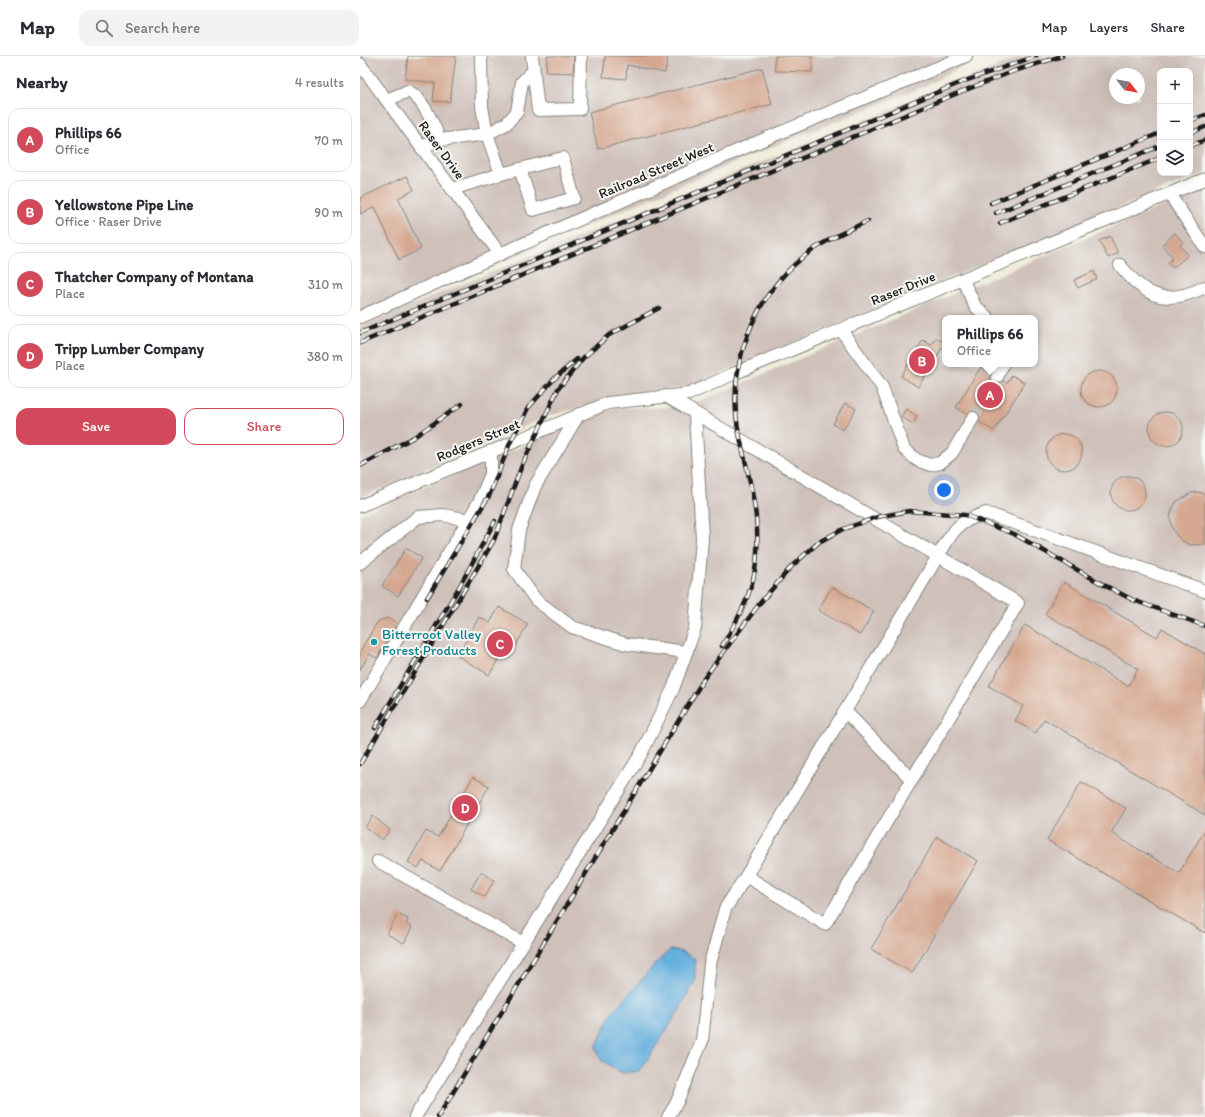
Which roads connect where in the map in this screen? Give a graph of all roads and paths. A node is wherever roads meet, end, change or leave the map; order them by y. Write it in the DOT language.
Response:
graph roads {
  1 [pos="481,56"];
  2 [pos="532,56"];
  3 [pos="581,56"];
  4 [pos="966,56"];
  5 [pos="360,64"];
  6 [pos="533,71"];
  7 [pos="386,100"];
  8 [pos="487,134"];
  9 [pos="440,140"];
  10 [pos="421,147"];
  11 [pos="520,169"];
  12 [pos="501,174"];
  13 [pos="1205,179"];
  14 [pos="452,188"];
  15 [pos="1170,195"];
  16 [pos="1205,247"];
  17 [pos="500,254"];
  18 [pos="1120,265"];
  19 [pos="963,280"];
  20 [pos="1205,286"];
  21 [pos="984,315"];
  22 [pos="360,317"];
  23 [pos="841,330"];
  24 [pos="1002,367"];
  25 [pos="997,377"];
  26 [pos="666,396"];
  27 [pos="608,402"];
  28 [pos="579,414"];
  29 [pos="695,414"];
  30 [pos="973,418"];
  31 [pos="491,451"];
  32 [pos="360,506"];
  33 [pos="468,520"];
  34 [pos="938,556"];
  35 [pos="360,563"];
  36 [pos="1205,591"];
  37 [pos="686,652"];
  38 [pos="360,700"];
  39 [pos="845,711"];
  40 [pos="912,780"];
  41 [pos="378,860"];
  42 [pos="746,876"];
  43 [pos="523,944"];
  44 [pos="415,1117"];
  45 [pos="668,1117"];
  1 -- 8 [label="street"];
  2 -- 6 [label="street"];
  3 -- 6 [label="street"];
  4 -- 17 [label="street, Railroad Street West"];
  5 -- 7 [label="street, Raser Drive"];
  6 -- 8 [label="street"];
  7 -- 9 [label="street"];
  7 -- 10 [label="street, Raser Drive"];
  8 -- 9 [label="street"];
  8 -- 12 [label="street"];
  9 -- 10 [label="street"];
  10 -- 14 [label="street, Raser Drive"];
  11 -- 11 [label="street"];
  11 -- 12 [label="street"];
  12 -- 14 [label="street"];
  13 -- 15 [label="street, Raser Drive"];
  14 -- 17 [label="street, Raser Drive"];
  15 -- 16 [label="street"];
  15 -- 19 [label="street, Raser Drive"];
  17 -- 22 [label="street, Railroad Street West"];
  18 -- 20 [label="street"];
  19 -- 21 [label="street"];
  19 -- 23 [label="street, Raser Drive"];
  23 -- 26 [label="street, Raser Drive"];
  23 -- 30 [label="street"];
  24 -- 25 [label="street"];
  26 -- 27 [label="street, Raser Drive"];
  26 -- 29 [label="street"];
  27 -- 28 [label="street, Rodgers Street"];
  28 -- 31 [label="street, Rodgers Street"];
  28 -- 37 [label="street"];
  29 -- 34 [label="street"];
  29 -- 37 [label="street"];
  31 -- 32 [label="street, Rodgers Street"];
  31 -- 33 [label="street"];
  33 -- 35 [label="street"];
  33 -- 38 [label="street"];
  34 -- 36 [label="street"];
  34 -- 39 [label="street"];
  34 -- 40 [label="street"];
  37 -- 43 [label="street"];
  39 -- 40 [label="street"];
  39 -- 42 [label="street"];
  40 -- 42 [label="street"];
  41 -- 43 [label="street"];
  42 -- 45 [label="street"];
  43 -- 44 [label="street"];
}
